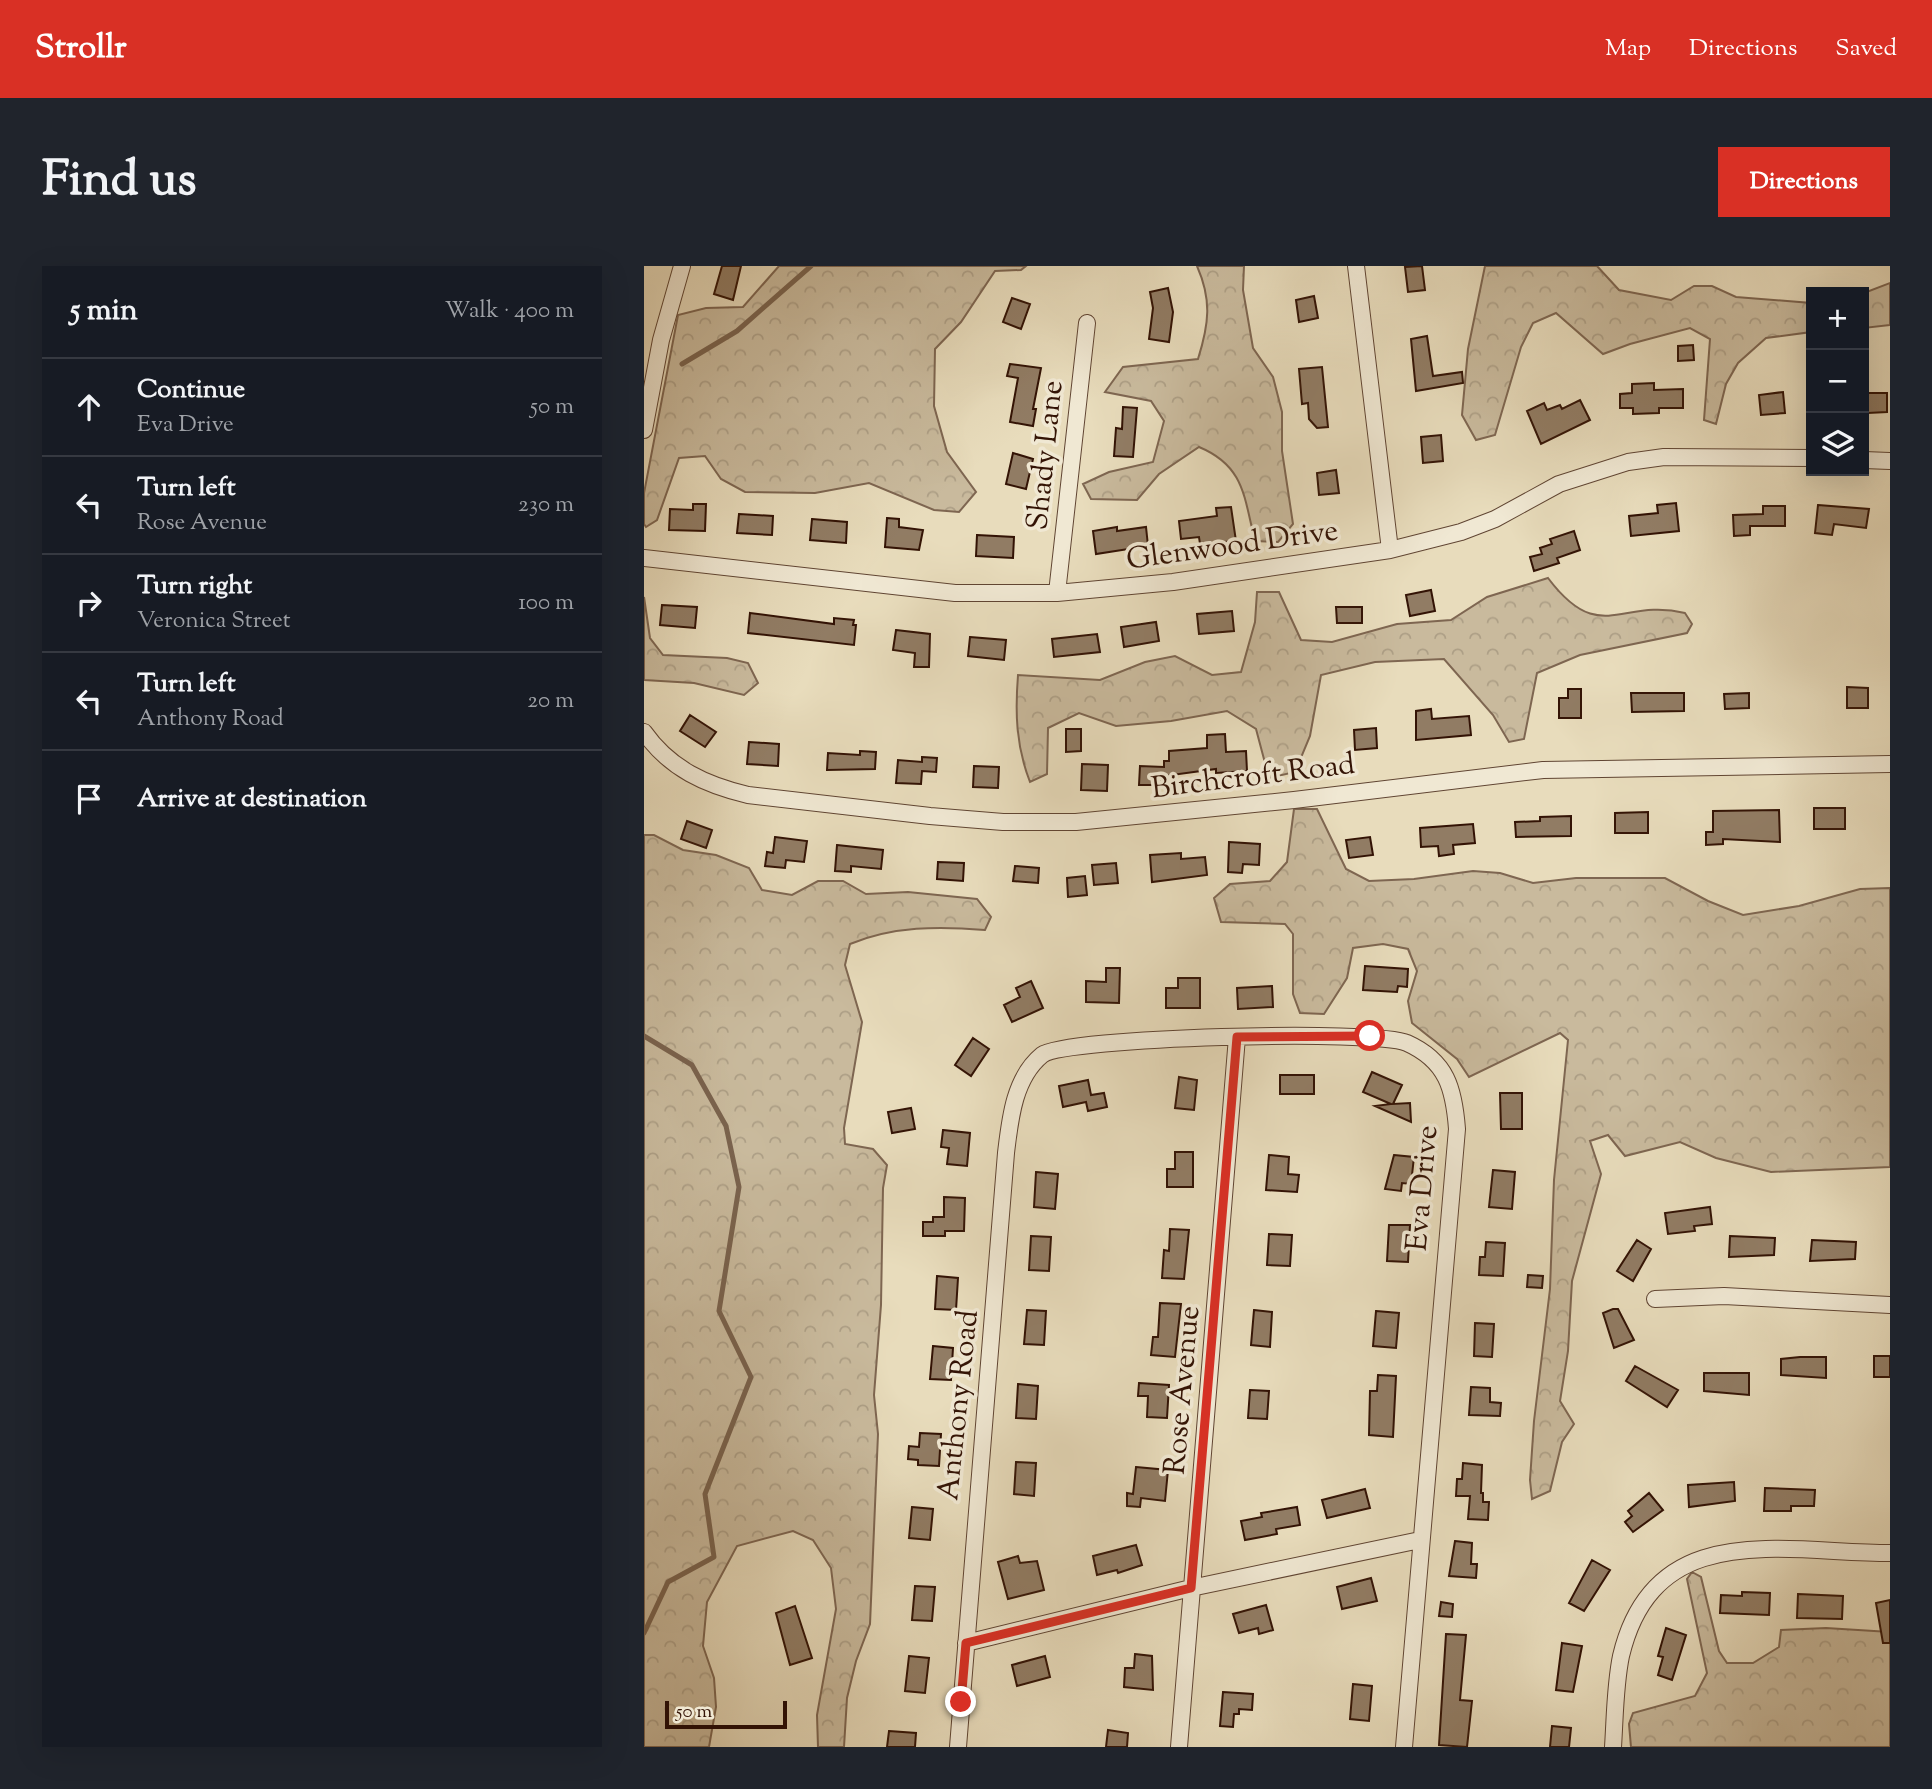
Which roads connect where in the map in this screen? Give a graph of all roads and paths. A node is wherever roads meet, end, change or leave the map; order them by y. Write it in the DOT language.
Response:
graph roads {
  1 [pos="682,266"];
  2 [pos="1356,266"];
  3 [pos="1087,323"];
  4 [pos="644,430"];
  5 [pos="1806,458"];
  6 [pos="1869,460"];
  7 [pos="1890,461"];
  8 [pos="1390,550"];
  9 [pos="644,558"];
  10 [pos="1057,593"];
  11 [pos="644,732"];
  12 [pos="1890,764"];
  13 [pos="1237,1037"];
  14 [pos="1028,1073"];
  15 [pos="1656,1299"];
  16 [pos="1890,1305"];
  17 [pos="1420,1540"];
  18 [pos="1890,1553"];
  19 [pos="1191,1588"];
  20 [pos="966,1643"];
  21 [pos="958,1747"];
  22 [pos="1179,1747"];
  23 [pos="1404,1747"];
  24 [pos="1613,1747"];
  1 -- 4 [label="street"];
  2 -- 8 [label="street"];
  3 -- 10 [label="street, Shady Lane"];
  5 -- 8 [label="street, Glenwood Drive"];
  6 -- 7 [label="street"];
  8 -- 10 [label="street, Glenwood Drive"];
  9 -- 10 [label="street, Glenwood Drive"];
  11 -- 12 [label="street, Birchcroft Road"];
  13 -- 14 [label="street, Eva Drive"];
  13 -- 17 [label="street, Eva Drive"];
  13 -- 19 [label="street, Rose Avenue"];
  14 -- 20 [label="street, Anthony Road"];
  15 -- 16 [label="street"];
  17 -- 19 [label="street"];
  17 -- 23 [label="street, Eva Drive"];
  18 -- 24 [label="street"];
  19 -- 20 [label="street"];
  19 -- 22 [label="street, Rose Avenue"];
  20 -- 21 [label="street, Anthony Road"];
}
